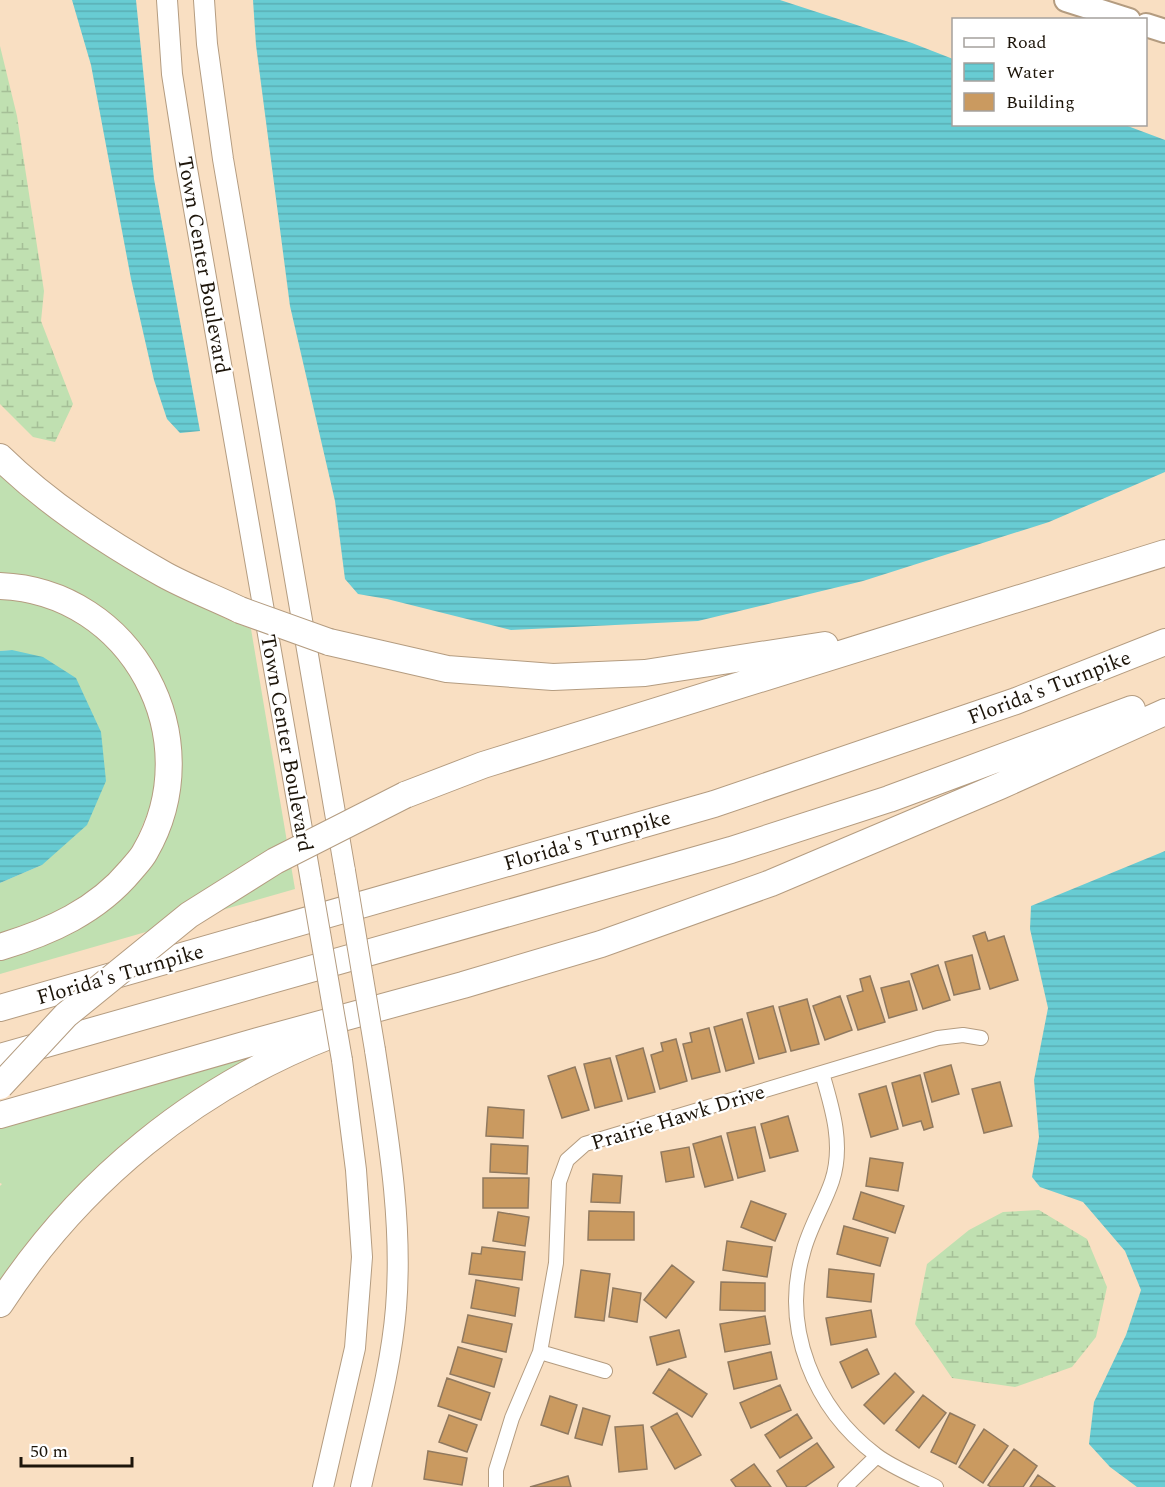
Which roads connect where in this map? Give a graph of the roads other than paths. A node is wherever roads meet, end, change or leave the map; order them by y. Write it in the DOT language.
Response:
graph roads {
  1 [pos="166,0"];
  2 [pos="204,0"];
  3 [pos="1066,0"];
  4 [pos="1123,18"];
  5 [pos="1147,25"];
  6 [pos="1165,31"];
  7 [pos="0,457"];
  8 [pos="1165,553"];
  9 [pos="0,586"];
  10 [pos="981,610"];
  11 [pos="1165,642"];
  12 [pos="1165,697"];
  13 [pos="1165,712"];
  14 [pos="0,947"];
  15 [pos="463,985"];
  16 [pos="0,1008"];
  17 [pos="981,1038"];
  18 [pos="0,1057"];
  19 [pos="822,1073"];
  20 [pos="0,1086"];
  21 [pos="0,1115"];
  22 [pos="0,1304"];
  23 [pos="540,1352"];
  24 [pos="604,1371"];
  25 [pos="877,1456"];
  26 [pos="323,1487"];
  27 [pos="361,1487"];
  28 [pos="496,1487"];
  29 [pos="845,1487"];
  30 [pos="936,1487"];
  1 -- 26 [label="main road, Town Center Boulevard, bridge"];
  2 -- 27 [label="main road, Town Center Boulevard, bridge"];
  3 -- 4 [label="main road"];
  5 -- 6 [label="main road"];
  7 -- 10 [label="highway, bridge"];
  8 -- 10 [label="highway"];
  9 -- 14 [label="highway"];
  10 -- 20 [label="highway, bridge"];
  11 -- 16 [label="highway, Florida's Turnpike"];
  12 -- 18 [label="highway"];
  13 -- 15 [label="highway"];
  15 -- 21 [label="highway"];
  15 -- 22 [label="highway"];
  17 -- 19 [label="street, Prairie Hawk Drive"];
  19 -- 23 [label="street, Prairie Hawk Drive"];
  19 -- 25 [label="street"];
  23 -- 24 [label="street"];
  23 -- 28 [label="street, Prairie Hawk Drive"];
  25 -- 29 [label="street"];
  25 -- 30 [label="street"];
}
